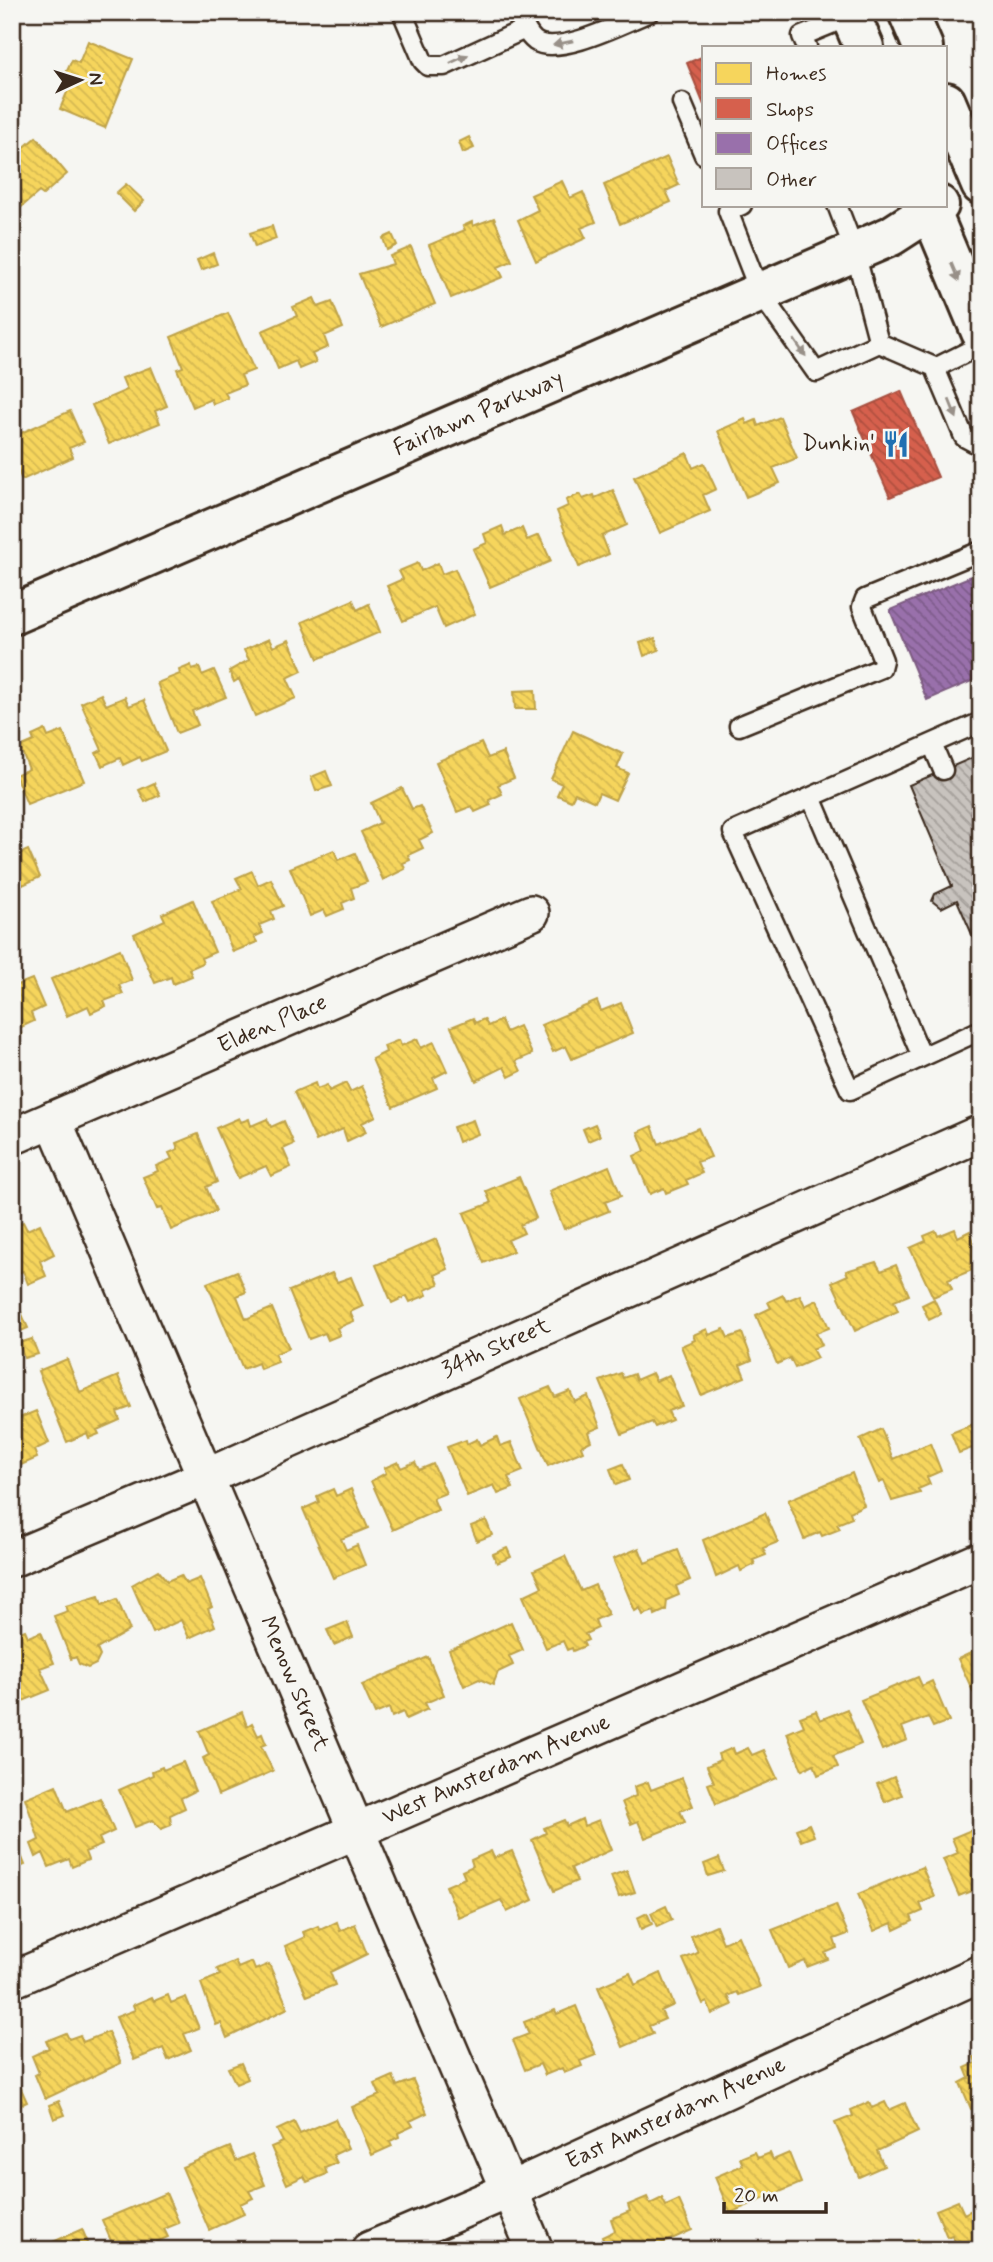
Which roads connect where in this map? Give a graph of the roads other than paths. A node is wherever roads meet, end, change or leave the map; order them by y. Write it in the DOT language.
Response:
graph roads {
  1 [pos="402,12"];
  2 [pos="650,12"];
  3 [pos="908,12"];
  4 [pos="522,21"];
  5 [pos="855,25"];
  6 [pos="807,46"];
  7 [pos="923,46"];
  8 [pos="682,103"];
  9 [pos="948,107"];
  10 [pos="702,150"];
  11 [pos="979,178"];
  12 [pos="948,197"];
  13 [pos="837,206"];
  14 [pos="935,206"];
  15 [pos="936,206"];
  16 [pos="732,207"];
  17 [pos="855,252"];
  18 [pos="760,293"];
  19 [pos="981,332"];
  20 [pos="879,343"];
  21 [pos="981,345"];
  22 [pos="939,369"];
  23 [pos="981,446"];
  24 [pos="981,551"];
  25 [pos="12,615"];
  26 [pos="981,722"];
  27 [pos="739,726"];
  28 [pos="932,744"];
  29 [pos="943,770"];
  30 [pos="811,797"];
  31 [pos="531,913"];
  32 [pos="981,1030"];
  33 [pos="922,1057"];
  34 [pos="53,1119"];
  35 [pos="981,1133"];
  36 [pos="12,1137"];
  37 [pos="206,1478"];
  38 [pos="12,1559"];
  39 [pos="981,1560"];
  40 [pos="357,1831"];
  41 [pos="981,1973"];
  42 [pos="12,1980"];
  43 [pos="510,2190"];
  44 [pos="369,2250"];
  45 [pos="536,2250"];
  1 -- 4 [label="lane, one-way"];
  2 -- 4 [label="lane, one-way"];
  3 -- 7 [label="street"];
  5 -- 6 [label="lane"];
  8 -- 10 [label="lane"];
  9 -- 11 [label="street"];
  11 -- 12 [label="street, Fairlawn Parkway"];
  13 -- 17 [label="lane"];
  14 -- 17 [label="street, Fairlawn Parkway"];
  15 -- 19 [label="street, one-way"];
  16 -- 18 [label="lane"];
  17 -- 18 [label="street, Fairlawn Parkway"];
  17 -- 20 [label="lane"];
  18 -- 20 [label="lane, one-way"];
  18 -- 25 [label="street, Fairlawn Parkway"];
  20 -- 22 [label="lane"];
  21 -- 22 [label="lane"];
  22 -- 23 [label="lane, one-way"];
  24 -- 27 [label="lane"];
  26 -- 28 [label="lane"];
  28 -- 29 [label="lane"];
  28 -- 30 [label="lane"];
  30 -- 33 [label="lane"];
  30 -- 33 [label="lane"];
  31 -- 34 [label="street, Elden Place"];
  32 -- 33 [label="lane"];
  34 -- 36 [label="street, Elden Place"];
  34 -- 37 [label="street, Menow Street"];
  35 -- 37 [label="street, 34th Street"];
  37 -- 38 [label="street, 34th Street"];
  37 -- 40 [label="street, Menow Street"];
  39 -- 40 [label="street, West Amsterdam Avenue"];
  40 -- 42 [label="street, West Amsterdam Avenue"];
  40 -- 43 [label="street, Menow Street"];
  41 -- 43 [label="street, East Amsterdam Avenue"];
  43 -- 44 [label="street, East Amsterdam Avenue"];
  43 -- 45 [label="street, Menow Street"];
}
